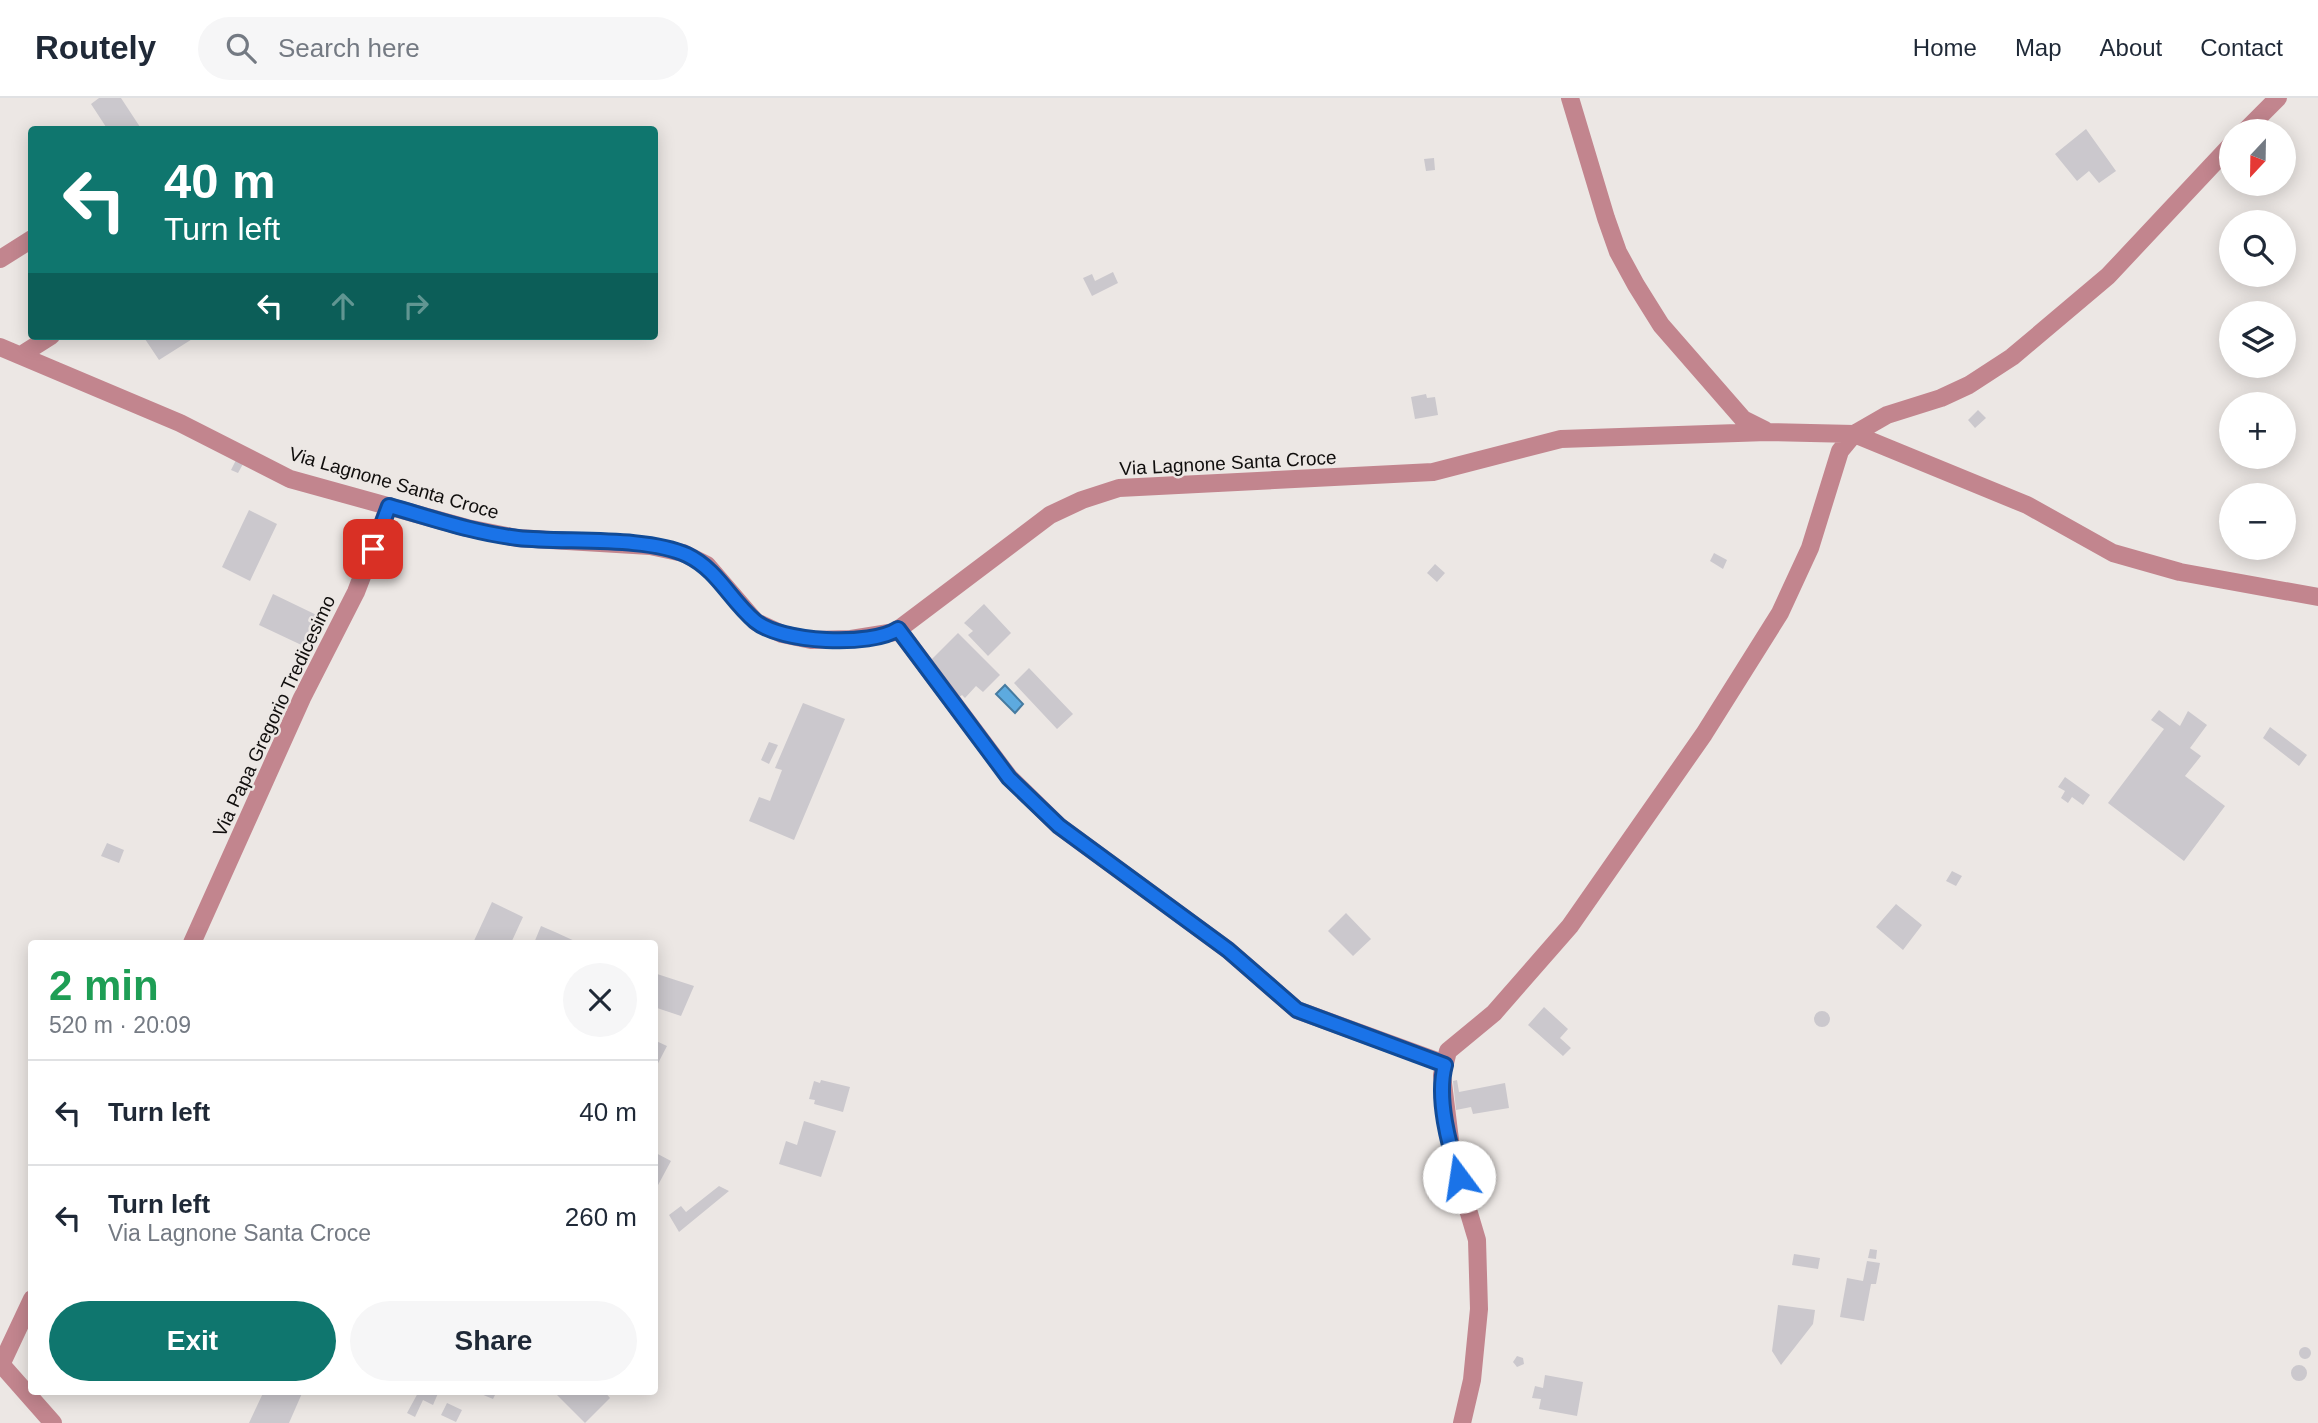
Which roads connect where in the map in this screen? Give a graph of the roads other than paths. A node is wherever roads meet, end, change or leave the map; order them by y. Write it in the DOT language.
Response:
graph roads {
  1 [pos="1570,98"];
  2 [pos="2278,98"];
  3 [pos="2257,119"];
  4 [pos="2219,158"];
  5 [pos="28,242"];
  6 [pos="0,259"];
  7 [pos="45,340"];
  8 [pos="0,347"];
  9 [pos="21,355"];
  10 [pos="1767,432"];
  11 [pos="1854,434"];
  12 [pos="389,506"];
  13 [pos="2318,597"];
  14 [pos="898,629"];
  15 [pos="193,940"];
  16 [pos="1445,1065"];
  17 [pos="28,1307"];
  18 [pos="1,1364"];
  19 [pos="28,1395"];
  20 [pos="28,1395"];
  21 [pos="53,1423"];
  22 [pos="1462,1423"];
  1 -- 10 [label="street"];
  2 -- 3 [label="street"];
  4 -- 11 [label="street"];
  5 -- 6 [label="street"];
  7 -- 9 [label="street"];
  8 -- 9 [label="street, Via Lagnone Santa Croce"];
  9 -- 12 [label="street, Via Lagnone Santa Croce"];
  10 -- 11 [label="street, Via Lagnone Santa Croce"];
  10 -- 14 [label="street, Via Lagnone Santa Croce"];
  11 -- 13 [label="street"];
  11 -- 16 [label="street"];
  12 -- 14 [label="street, Via Lagnone Santa Croce"];
  12 -- 15 [label="street, Via Papa Gregorio Tredicesimo"];
  14 -- 16 [label="street"];
  16 -- 22 [label="street"];
  17 -- 18 [label="street"];
  18 -- 19 [label="street"];
  20 -- 21 [label="street"];
}
